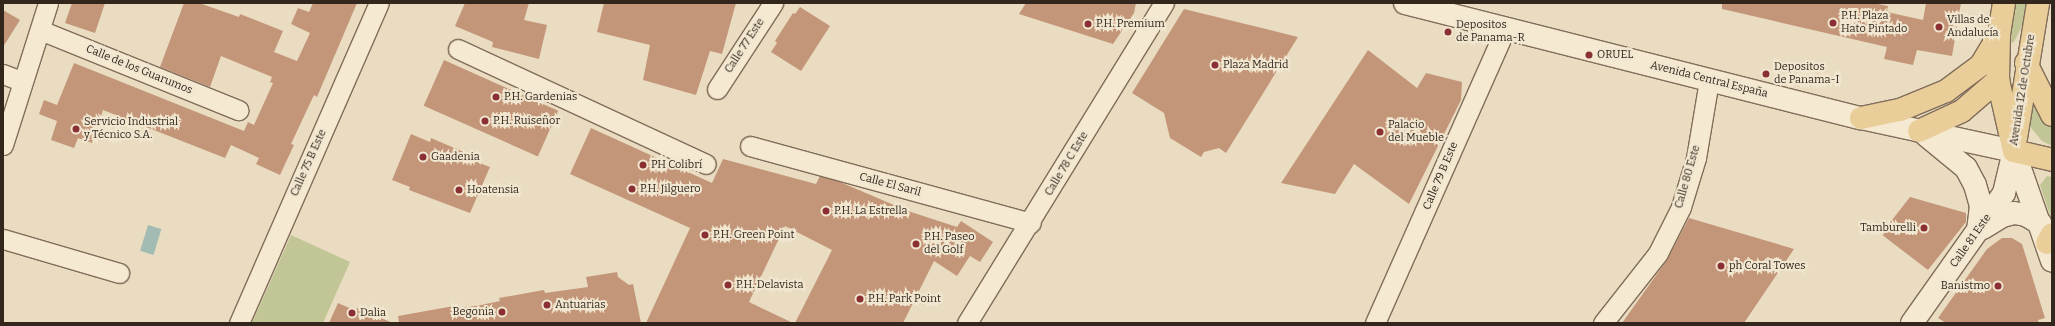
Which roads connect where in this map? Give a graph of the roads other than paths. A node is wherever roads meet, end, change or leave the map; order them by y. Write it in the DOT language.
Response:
graph roads {
  1 [pos="48,3"];
  2 [pos="379,3"];
  3 [pos="773,3"];
  4 [pos="1164,3"];
  5 [pos="1405,3"];
  6 [pos="2004,3"];
  7 [pos="2038,3"];
  8 [pos="1505,29"];
  9 [pos="40,30"];
  10 [pos="1999,35"];
  11 [pos="458,49"];
  12 [pos="2026,64"];
  13 [pos="3,74"];
  14 [pos="1708,80"];
  15 [pos="1998,80"];
  16 [pos="21,81"];
  17 [pos="717,89"];
  18 [pos="238,110"];
  19 [pos="2052,115"];
  20 [pos="1861,118"];
  21 [pos="1919,131"];
  22 [pos="3,145"];
  23 [pos="750,146"];
  24 [pos="2014,151"];
  25 [pos="2052,160"];
  26 [pos="706,164"];
  27 [pos="1030,223"];
  28 [pos="1978,231"];
  29 [pos="3,239"];
  30 [pos="2048,241"];
  31 [pos="119,273"];
  32 [pos="240,323"];
  33 [pos="967,323"];
  34 [pos="1376,323"];
  35 [pos="1603,323"];
  36 [pos="1912,323"];
  1 -- 9 [label="street"];
  2 -- 32 [label="street, Calle 75 B Este"];
  3 -- 17 [label="street, Calle 77 Este"];
  4 -- 27 [label="street, Calle 78 C Este"];
  5 -- 8 [label="main road, Avenida Central España"];
  6 -- 10 [label="main road, Avenida 12 de Octubre"];
  7 -- 12 [label="main road, Avenida 12 de Octubre"];
  8 -- 14 [label="main road, Avenida Central España"];
  8 -- 34 [label="street, Calle 79 B Este"];
  9 -- 16 [label="street"];
  9 -- 18 [label="street, Calle de los Guarumos"];
  10 -- 15 [label="main road, Avenida 12 de Octubre"];
  10 -- 20 [label="main road"];
  11 -- 26 [label="street"];
  12 -- 19 [label="main road"];
  12 -- 24 [label="main road, Avenida 12 de Octubre"];
  13 -- 16 [label="street"];
  14 -- 20 [label="main road, Avenida Central España"];
  14 -- 35 [label="street, Calle 80 Este"];
  15 -- 21 [label="main road"];
  15 -- 24 [label="main road, Avenida 12 de Octubre"];
  16 -- 22 [label="street"];
  20 -- 21 [label="main road, Avenida Central España"];
  21 -- 24 [label="main road, Avenida Central España"];
  21 -- 28 [label="main road"];
  23 -- 27 [label="street, Calle El Saril"];
  24 -- 25 [label="main road"];
  24 -- 28 [label="main road, Calle 81 Este"];
  24 -- 30 [label="main road"];
  27 -- 33 [label="street, Calle 78 C Este"];
  28 -- 30 [label="main road"];
  28 -- 36 [label="main road, Calle 81 Este"];
  29 -- 31 [label="street"];
}
